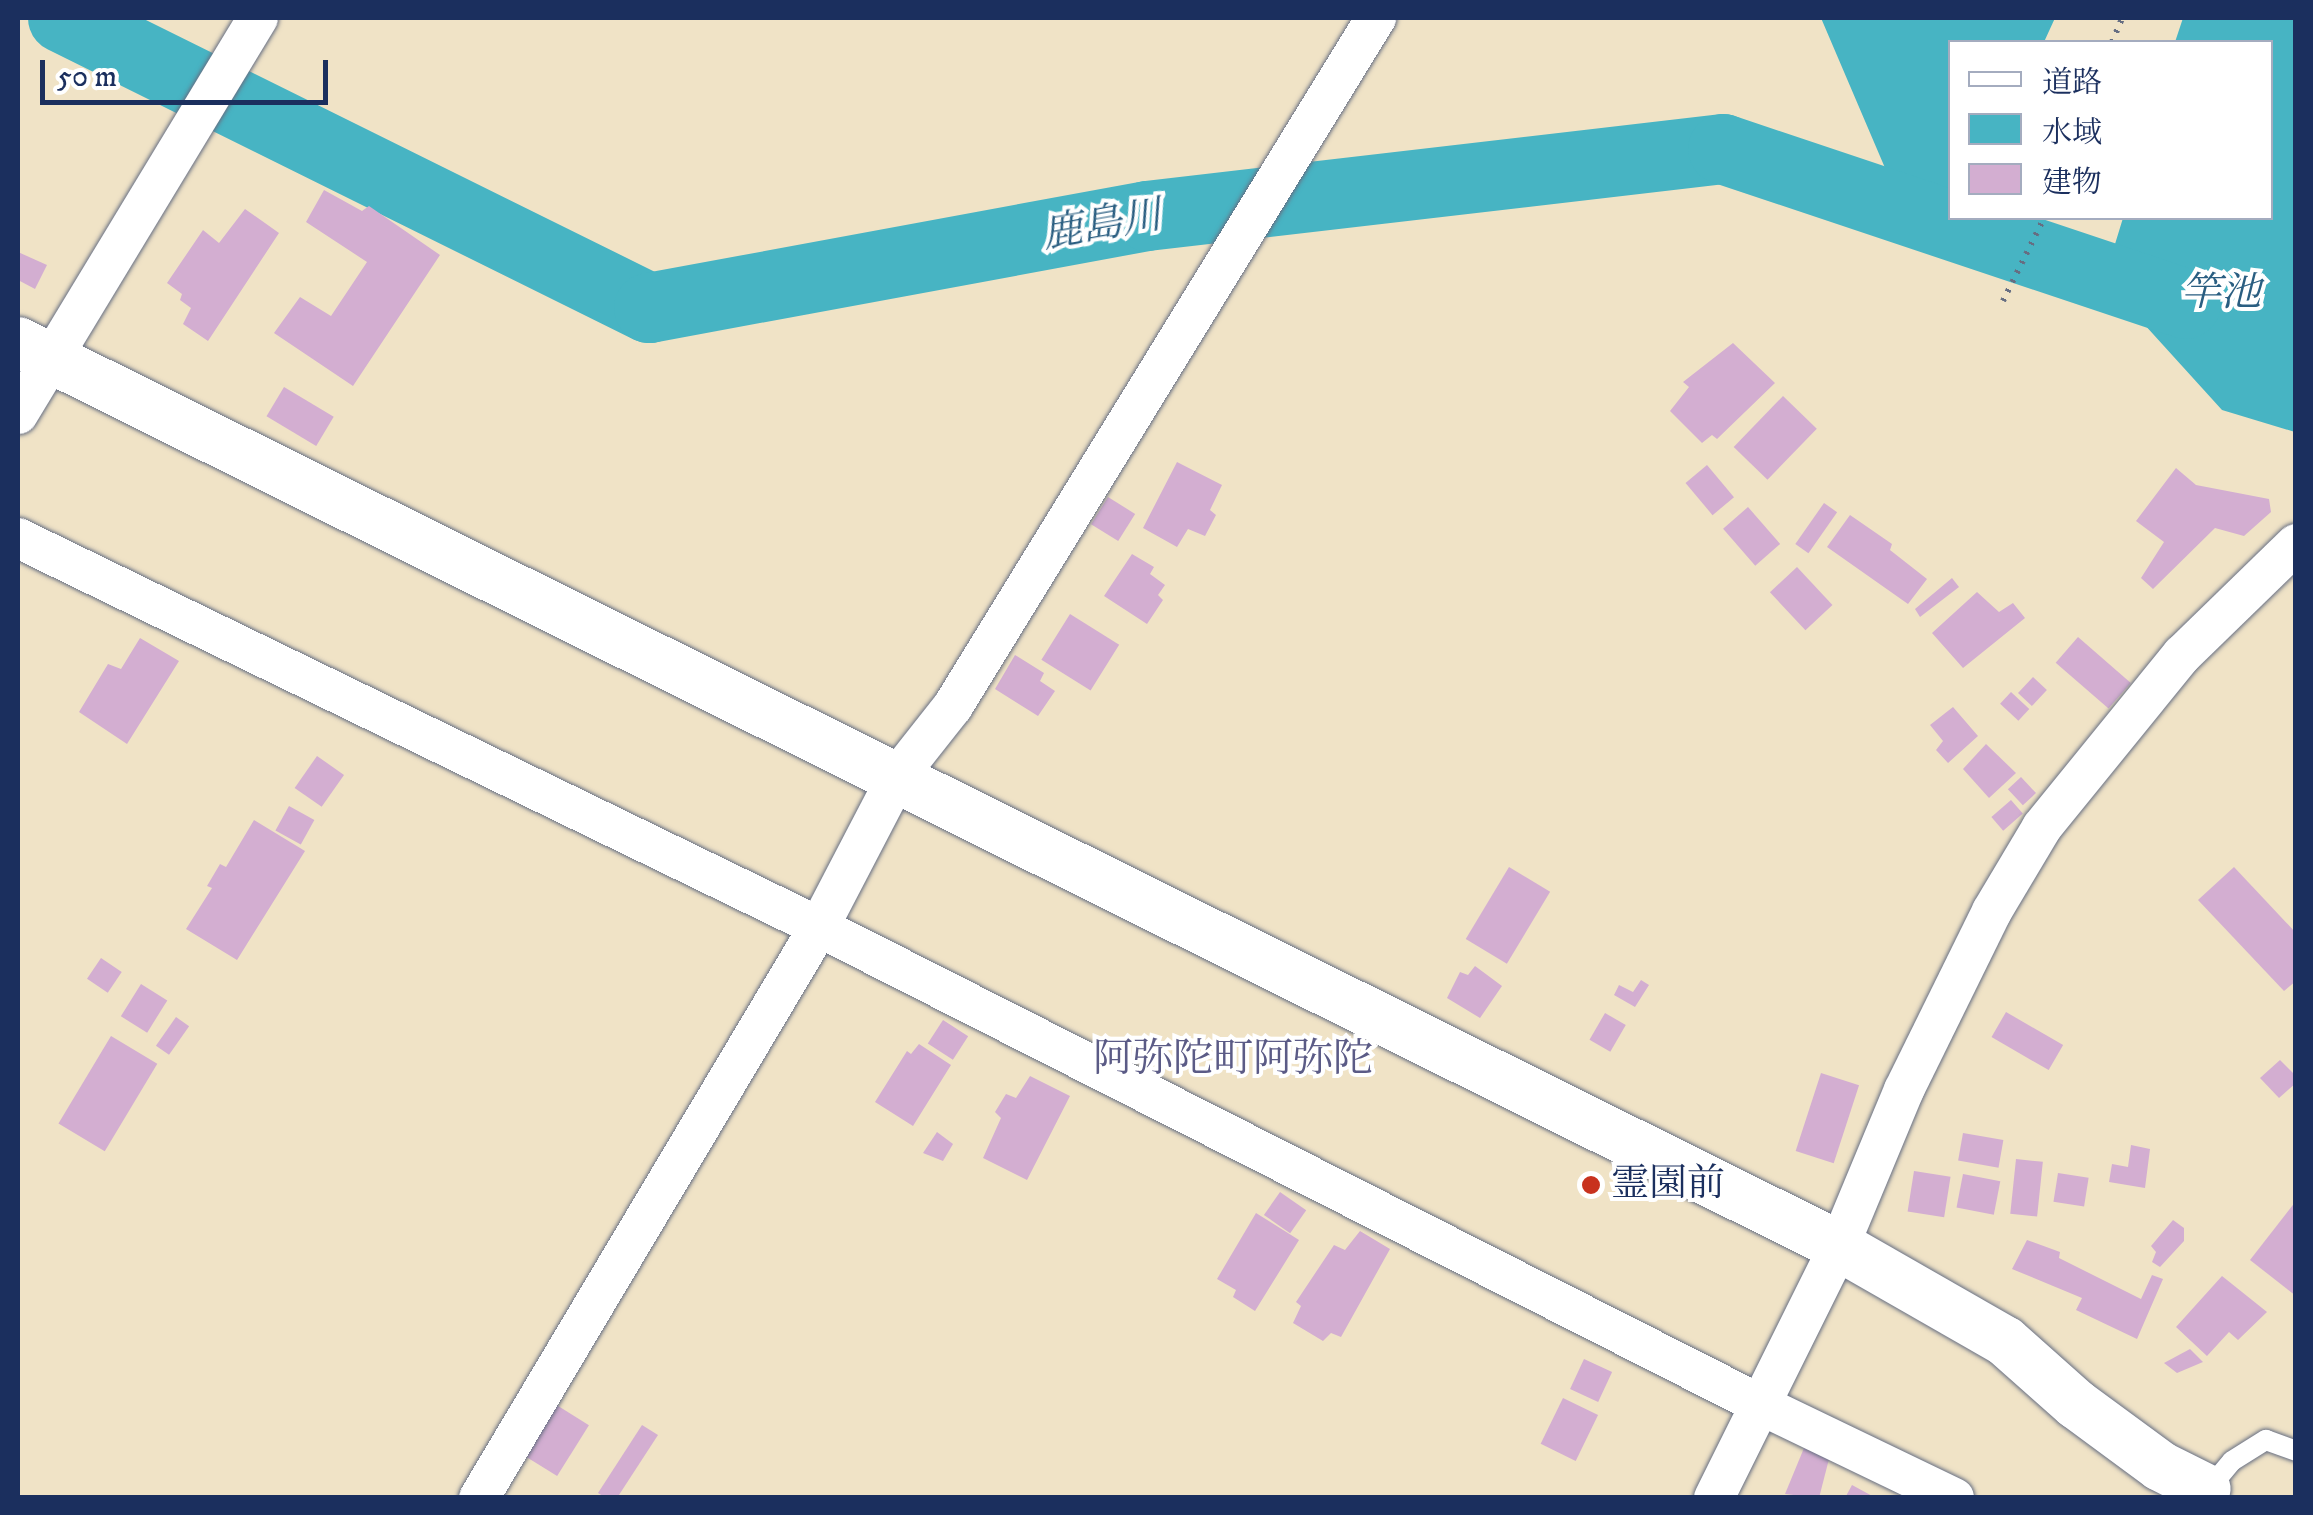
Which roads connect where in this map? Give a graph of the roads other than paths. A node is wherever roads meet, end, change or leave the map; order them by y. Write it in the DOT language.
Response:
graph roads {
  1 [pos="258,18"];
  2 [pos="1376,18"];
  3 [pos="34,350"];
  4 [pos="18,414"];
  5 [pos="18,538"];
  6 [pos="2296,544"];
  7 [pos="898,777"];
  8 [pos="819,927"];
  9 [pos="1839,1246"];
  10 [pos="1764,1406"];
  11 [pos="2296,1451"];
  12 [pos="2205,1493"];
  13 [pos="479,1498"];
  14 [pos="1714,1498"];
  15 [pos="1954,1498"];
  1 -- 3 [label="street"];
  2 -- 7 [label="street"];
  3 -- 4 [label="street"];
  3 -- 7 [label="street"];
  5 -- 8 [label="street"];
  6 -- 9 [label="street"];
  7 -- 8 [label="street"];
  7 -- 9 [label="street"];
  8 -- 10 [label="street"];
  8 -- 13 [label="street"];
  9 -- 10 [label="street"];
  9 -- 12 [label="street"];
  10 -- 14 [label="street"];
  10 -- 15 [label="street"];
  11 -- 12 [label="lane"];
}
